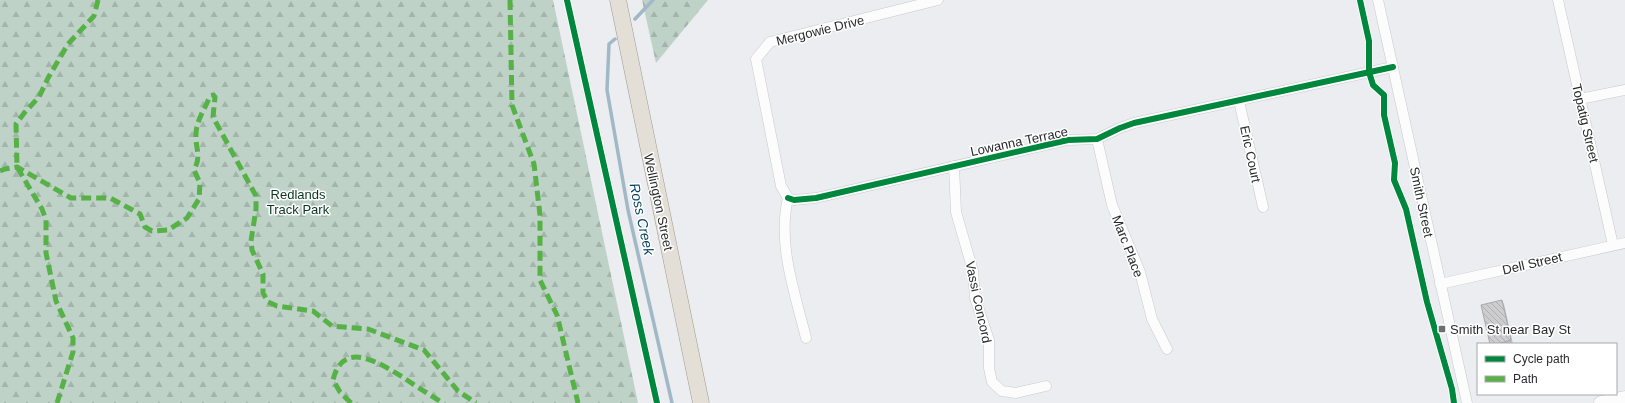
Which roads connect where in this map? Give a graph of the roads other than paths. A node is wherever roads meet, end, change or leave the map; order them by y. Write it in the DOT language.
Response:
graph roads {
  1 [pos="618,0"];
  2 [pos="938,0"];
  3 [pos="1378,0"];
  4 [pos="1558,0"];
  5 [pos="1393,67"];
  6 [pos="1625,90"];
  7 [pos="1580,100"];
  8 [pos="1239,101"];
  9 [pos="1097,139"];
  10 [pos="954,166"];
  11 [pos="788,198"];
  12 [pos="1263,207"];
  13 [pos="1625,243"];
  14 [pos="1613,245"];
  15 [pos="1440,284"];
  16 [pos="806,338"];
  17 [pos="1167,349"];
  18 [pos="1046,386"];
  19 [pos="1625,398"];
  20 [pos="701,403"];
  21 [pos="1466,403"];
  22 [pos="1601,403"];
  1 -- 20 [label="main road, Wellington Street"];
  2 -- 11 [label="street, Mergowie Drive"];
  3 -- 5 [label="street, Smith Street"];
  4 -- 7 [label="street, Topatig Street"];
  5 -- 8 [label="street, Lowanna Terrace"];
  5 -- 15 [label="street, Smith Street"];
  6 -- 7 [label="street"];
  7 -- 14 [label="street, Topatig Street"];
  8 -- 9 [label="street, Lowanna Terrace"];
  8 -- 12 [label="street, Eric Court"];
  9 -- 10 [label="street, Lowanna Terrace"];
  9 -- 17 [label="street, Marc Place"];
  10 -- 11 [label="street, Lowanna Terrace"];
  10 -- 18 [label="street, Vassi Concord"];
  11 -- 16 [label="street"];
  13 -- 14 [label="street, Dell Street"];
  14 -- 15 [label="street, Dell Street"];
  15 -- 21 [label="street, Smith Street"];
  19 -- 22 [label="street"];
}
